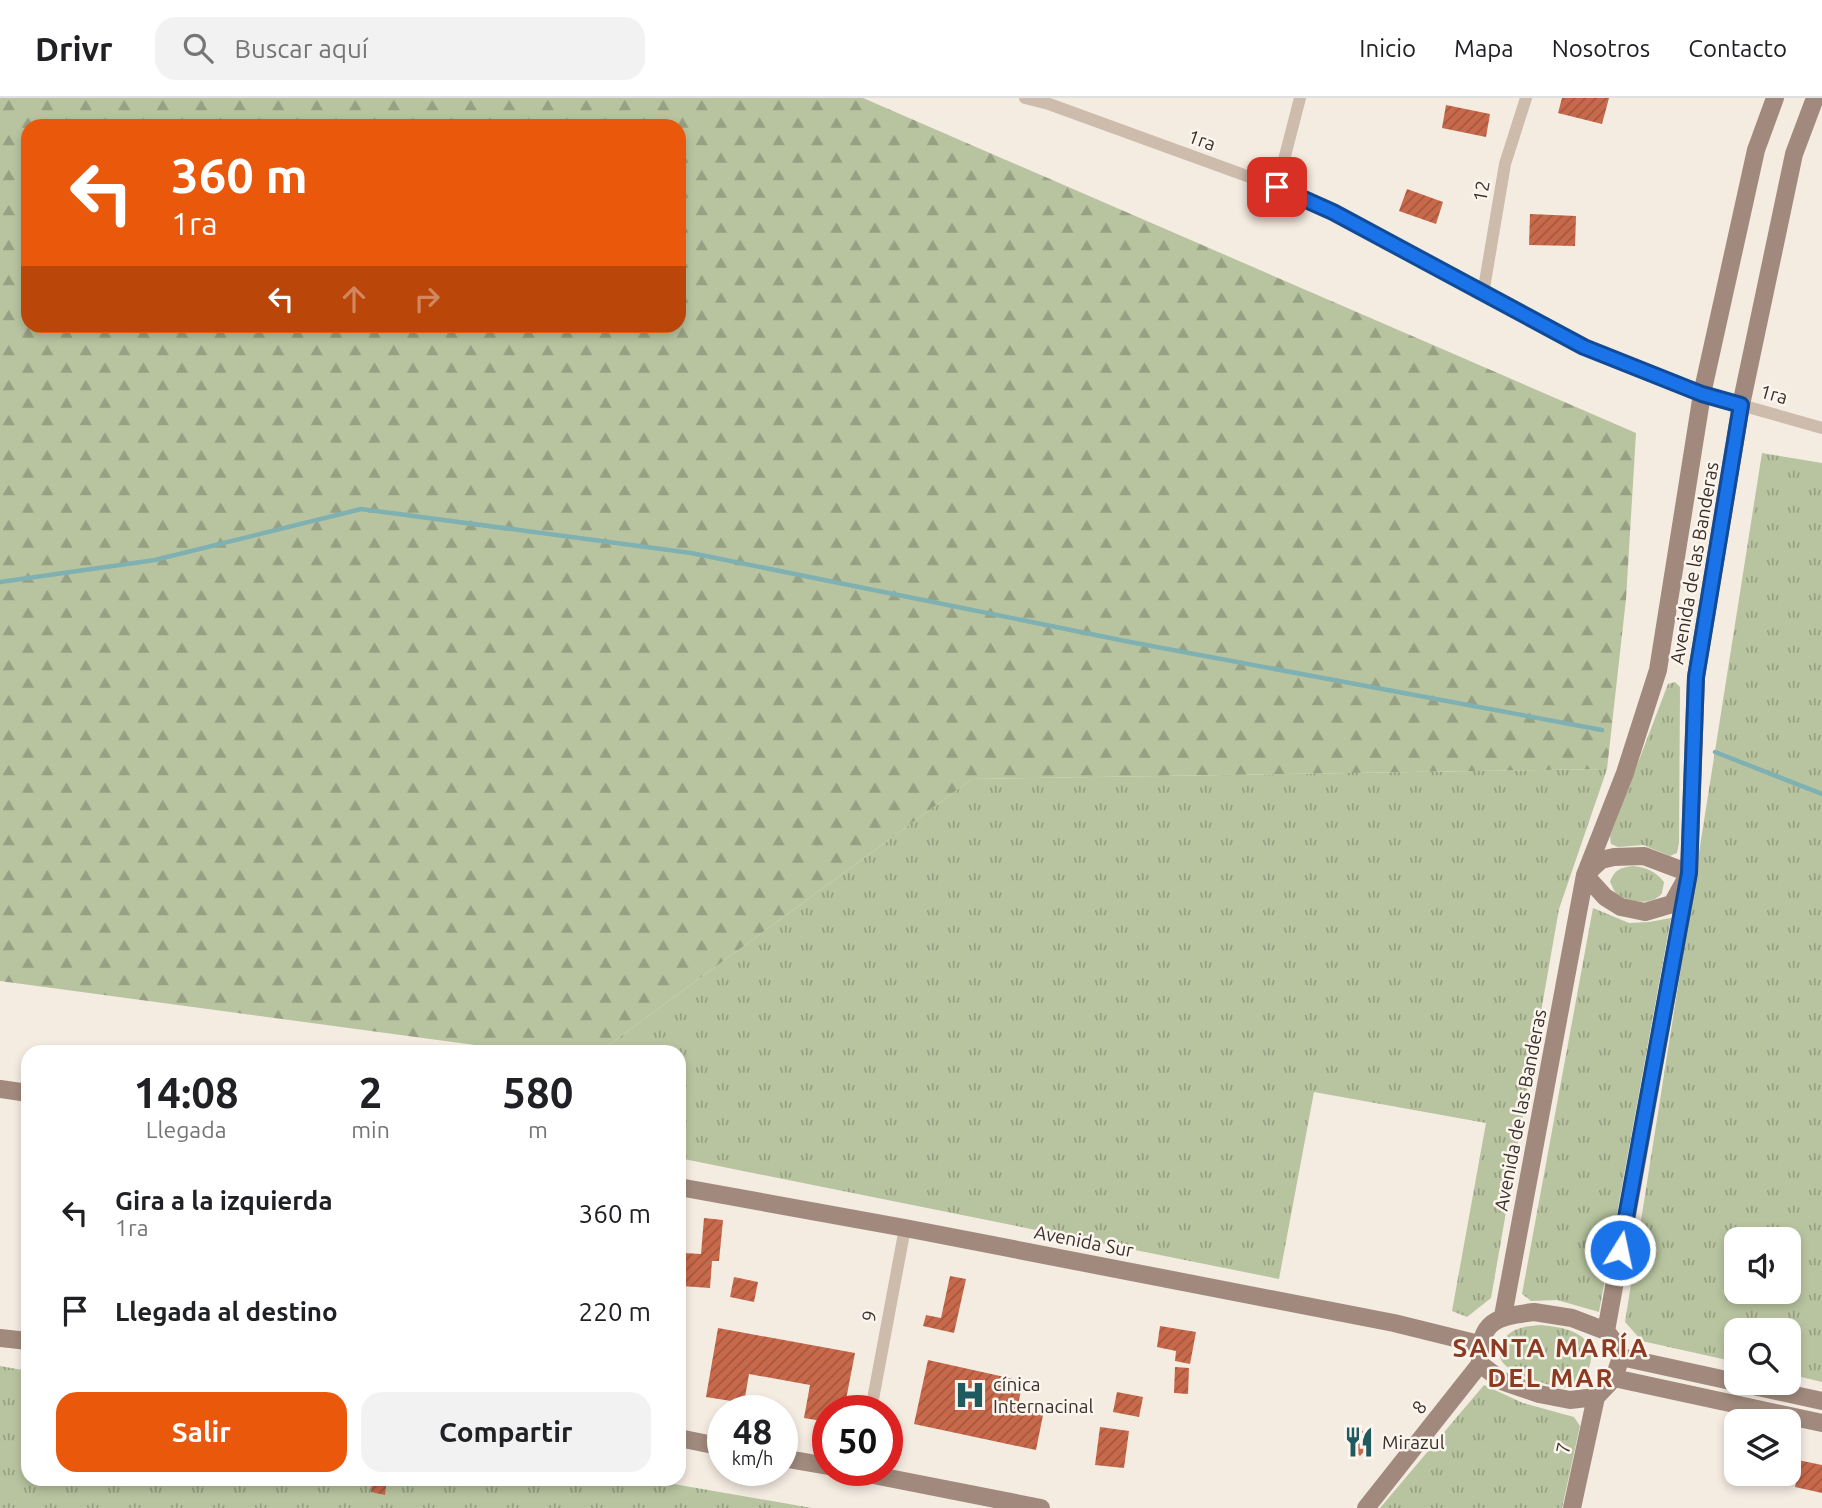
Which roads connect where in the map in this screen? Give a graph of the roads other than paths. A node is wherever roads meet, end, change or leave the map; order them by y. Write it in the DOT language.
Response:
graph roads {
  1 [pos="1025,98"];
  2 [pos="1300,98"];
  3 [pos="1527,98"];
  4 [pos="1775,98"];
  5 [pos="1815,98"];
  6 [pos="1050,101"];
  7 [pos="1277,187"];
  8 [pos="1483,293"];
  9 [pos="1702,394"];
  10 [pos="1741,405"];
  11 [pos="1822,428"];
  12 [pos="1689,873"];
  13 [pos="1585,875"];
  14 [pos="0,1089"];
  15 [pos="21,1092"];
  16 [pos="686,1188"];
  17 [pos="905,1228"];
  18 [pos="1503,1316"];
  19 [pos="1606,1331"];
  20 [pos="0,1338"];
  21 [pos="21,1340"];
  22 [pos="1479,1344"];
  23 [pos="1621,1357"];
  24 [pos="1480,1364"];
  25 [pos="1614,1378"];
  26 [pos="874,1395"];
  27 [pos="1596,1397"];
  28 [pos="1822,1401"];
  29 [pos="1822,1423"];
  30 [pos="686,1439"];
  31 [pos="707,1444"];
  32 [pos="903,1481"];
  33 [pos="1041,1508"];
  34 [pos="1366,1508"];
  35 [pos="1572,1508"];
  1 -- 6 [label="street, 1ra"];
  2 -- 7 [label="street"];
  3 -- 8 [label="street, 12"];
  4 -- 9 [label="main road, Avenida de las Banderas"];
  5 -- 10 [label="main road, Avenida de las Banderas"];
  6 -- 7 [label="street, 1ra"];
  7 -- 8 [label="street, 1ra"];
  8 -- 9 [label="street, 1ra"];
  9 -- 10 [label="street, 1ra"];
  9 -- 13 [label="main road, Avenida de las Banderas"];
  10 -- 11 [label="street, 1ra"];
  10 -- 12 [label="main road, Avenida de las Banderas"];
  12 -- 13 [label="main road"];
  12 -- 13 [label="main road"];
  12 -- 19 [label="main road, Avenida de las Banderas"];
  13 -- 18 [label="main road, Avenida de las Banderas"];
  14 -- 15 [label="main road"];
  16 -- 17 [label="main road, Avenida Sur"];
  17 -- 22 [label="main road, Avenida Sur"];
  17 -- 26 [label="street, 9"];
  18 -- 19 [label="main road"];
  18 -- 22 [label="main road"];
  19 -- 23 [label="main road"];
  20 -- 21 [label="main road"];
  22 -- 24 [label="main road"];
  23 -- 25 [label="main road"];
  23 -- 28 [label="main road"];
  24 -- 27 [label="main road"];
  24 -- 34 [label="main road, 8"];
  25 -- 27 [label="main road"];
  25 -- 29 [label="main road"];
  27 -- 35 [label="main road, 7"];
  30 -- 31 [label="main road"];
  32 -- 33 [label="main road"];
}
